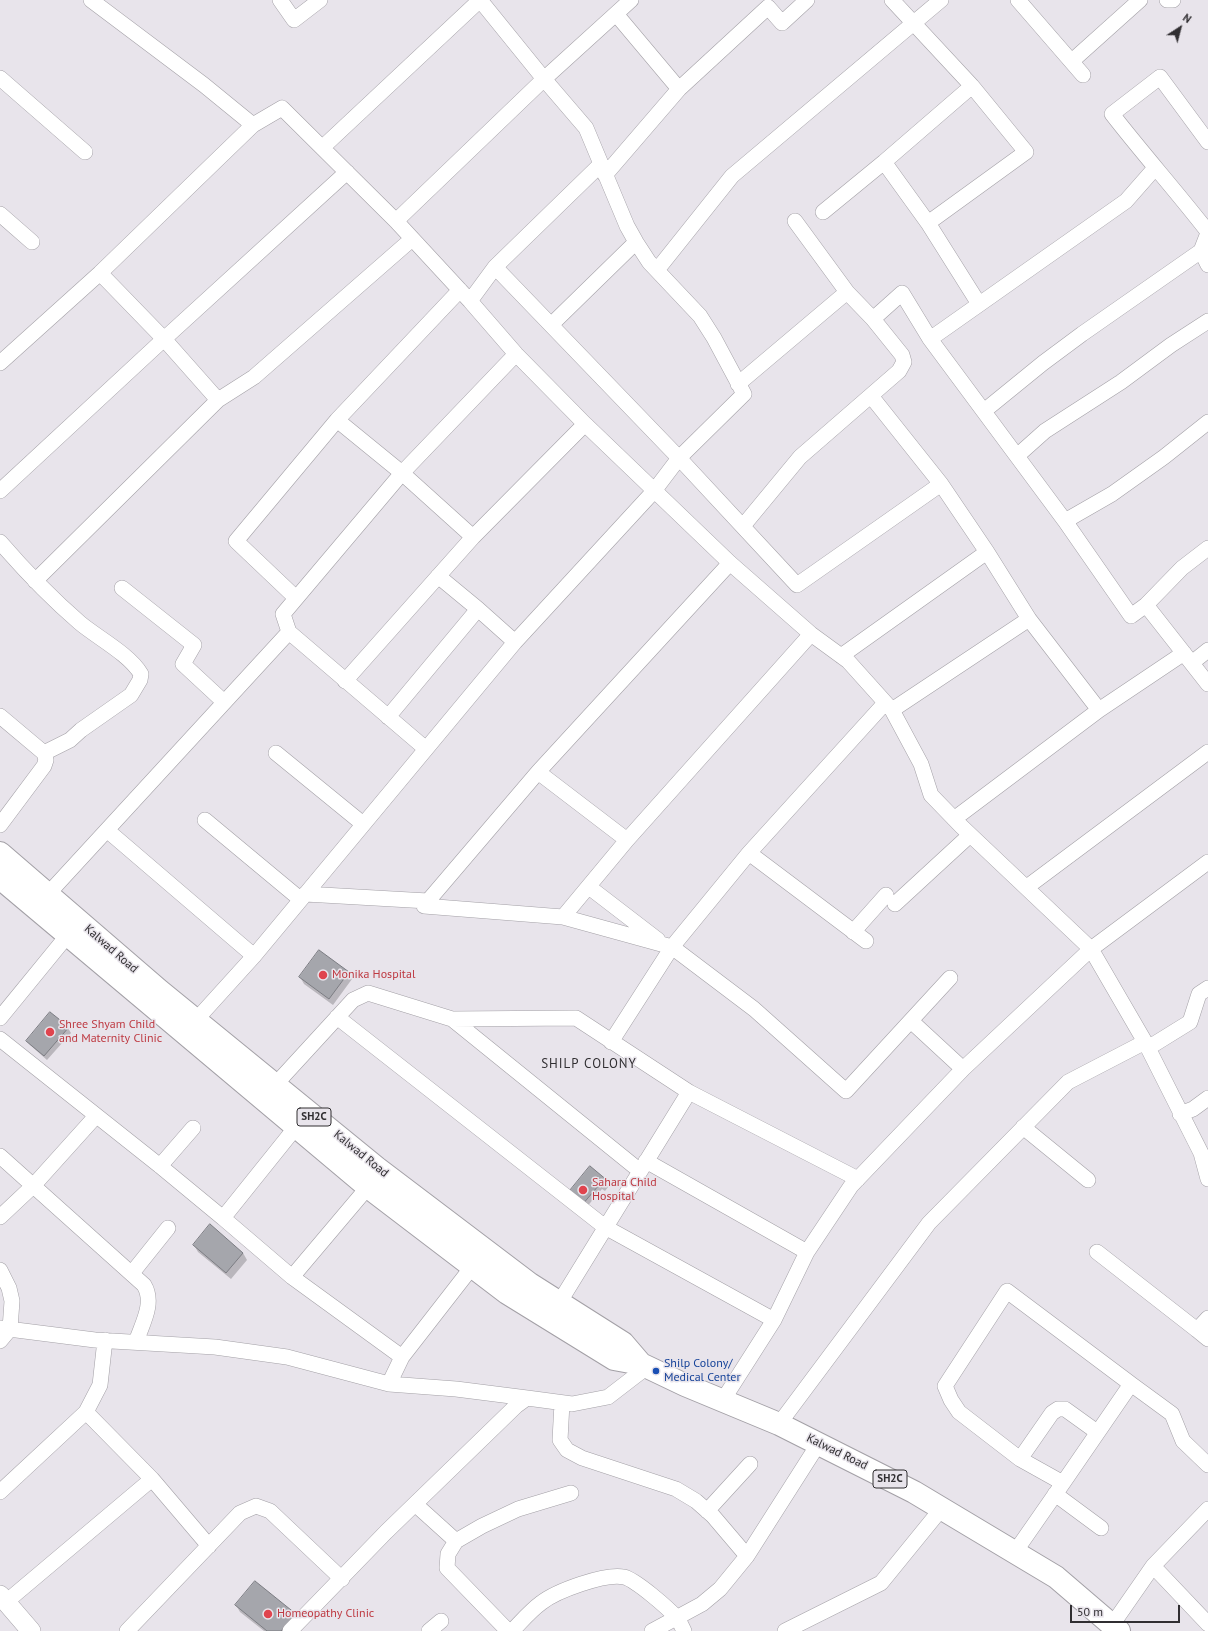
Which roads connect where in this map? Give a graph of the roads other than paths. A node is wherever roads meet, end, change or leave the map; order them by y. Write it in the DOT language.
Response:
graph roads {
  1 [pos="91,0"];
  2 [pos="280,0"];
  3 [pos="320,0"];
  4 [pos="480,0"];
  5 [pos="631,0"];
  6 [pos="807,0"];
  7 [pos="892,0"];
  8 [pos="941,0"];
  9 [pos="1140,0"];
  10 [pos="1168,0"];
  11 [pos="1173,0"];
  12 [pos="1026,3"];
  13 [pos="765,4"];
  14 [pos="616,14"];
  15 [pos="913,24"];
  16 [pos="1072,61"];
  17 [pos="1083,75"];
  18 [pos="0,78"];
  19 [pos="544,80"];
  20 [pos="972,86"];
  21 [pos="678,89"];
  22 [pos="254,125"];
  23 [pos="1208,142"];
  24 [pos="323,147"];
  25 [pos="85,152"];
  26 [pos="884,162"];
  27 [pos="1155,168"];
  28 [pos="603,170"];
  29 [pos="347,172"];
  30 [pos="823,212"];
  31 [pos="0,214"];
  32 [pos="396,221"];
  33 [pos="795,221"];
  34 [pos="928,223"];
  35 [pos="1208,233"];
  36 [pos="412,239"];
  37 [pos="32,242"];
  38 [pos="636,242"];
  39 [pos="1201,251"];
  40 [pos="1208,265"];
  41 [pos="495,267"];
  42 [pos="657,270"];
  43 [pos="100,274"];
  44 [pos="847,292"];
  45 [pos="465,295"];
  46 [pos="979,304"];
  47 [pos="874,319"];
  48 [pos="1208,320"];
  49 [pos="551,325"];
  50 [pos="164,339"];
  51 [pos="930,339"];
  52 [pos="516,354"];
  53 [pos="0,363"];
  54 [pos="738,384"];
  55 [pos="871,396"];
  56 [pos="218,400"];
  57 [pos="984,412"];
  58 [pos="337,420"];
  59 [pos="1208,422"];
  60 [pos="585,424"];
  61 [pos="1017,456"];
  62 [pos="679,458"];
  63 [pos="402,473"];
  64 [pos="941,484"];
  65 [pos="0,491"];
  66 [pos="654,491"];
  67 [pos="1065,521"];
  68 [pos="743,526"];
  69 [pos="473,536"];
  70 [pos="0,542"];
  71 [pos="1208,548"];
  72 [pos="987,552"];
  73 [pos="730,563"];
  74 [pos="438,576"];
  75 [pos="34,581"];
  76 [pos="122,588"];
  77 [pos="296,598"];
  78 [pos="1146,605"];
  79 [pos="478,609"];
  80 [pos="1029,619"];
  81 [pos="289,632"];
  82 [pos="811,634"];
  83 [pos="515,642"];
  84 [pos="1208,650"];
  85 [pos="841,656"];
  86 [pos="1189,658"];
  87 [pos="345,681"];
  88 [pos="1208,684"];
  89 [pos="224,702"];
  90 [pos="888,707"];
  91 [pos="1098,710"];
  92 [pos="0,716"];
  93 [pos="388,716"];
  94 [pos="426,749"];
  95 [pos="1208,752"];
  96 [pos="44,753"];
  97 [pos="276,753"];
  98 [pos="538,772"];
  99 [pos="954,819"];
  100 [pos="206,820"];
  101 [pos="363,824"];
  102 [pos="0,826"];
  103 [pos="108,831"];
  104 [pos="970,835"];
  105 [pos="627,840"];
  106 [pos="0,853"];
  107 [pos="749,853"];
  108 [pos="1208,862"];
  109 [pos="0,878"];
  110 [pos="589,887"];
  111 [pos="1027,887"];
  112 [pos="48,894"];
  113 [pos="303,896"];
  114 [pos="428,901"];
  115 [pos="563,917"];
  116 [pos="854,932"];
  117 [pos="67,936"];
  118 [pos="866,941"];
  119 [pos="668,945"];
  120 [pos="1091,949"];
  121 [pos="254,956"];
  122 [pos="950,978"];
  123 [pos="1208,988"];
  124 [pos="337,1017"];
  125 [pos="0,1018"];
  126 [pos="452,1019"];
  127 [pos="196,1020"];
  128 [pos="911,1020"];
  129 [pos="0,1039"];
  130 [pos="611,1042"];
  131 [pos="1147,1045"];
  132 [pos="963,1069"];
  133 [pos="275,1085"];
  134 [pos="689,1092"];
  135 [pos="1208,1098"];
  136 [pos="1180,1114"];
  137 [pos="96,1116"];
  138 [pos="1023,1127"];
  139 [pos="193,1128"];
  140 [pos="296,1128"];
  141 [pos="0,1156"];
  142 [pos="160,1166"];
  143 [pos="643,1166"];
  144 [pos="1208,1178"];
  145 [pos="858,1179"];
  146 [pos="1088,1180"];
  147 [pos="33,1186"];
  148 [pos="368,1187"];
  149 [pos="0,1217"];
  150 [pos="223,1218"];
  151 [pos="605,1227"];
  152 [pos="168,1228"];
  153 [pos="807,1252"];
  154 [pos="1098,1252"];
  155 [pos="472,1267"];
  156 [pos="0,1270"];
  157 [pos="132,1273"];
  158 [pos="292,1277"];
  159 [pos="559,1303"];
  160 [pos="1208,1318"];
  161 [pos="774,1320"];
  162 [pos="5,1328"];
  163 [pos="1203,1335"];
  164 [pos="104,1340"];
  165 [pos="0,1341"];
  166 [pos="136,1342"];
  167 [pos="402,1357"];
  168 [pos="644,1365"];
  169 [pos="389,1384"];
  170 [pos="1131,1384"];
  171 [pos="527,1398"];
  172 [pos="723,1400"];
  173 [pos="562,1403"];
  174 [pos="86,1412"];
  175 [pos="779,1424"];
  176 [pos="1097,1432"];
  177 [pos="819,1443"];
  178 [pos="1020,1459"];
  179 [pos="750,1464"];
  180 [pos="1208,1466"];
  181 [pos="152,1479"];
  182 [pos="1059,1488"];
  183 [pos="0,1492"];
  184 [pos="571,1493"];
  185 [pos="415,1504"];
  186 [pos="942,1508"];
  187 [pos="1208,1509"];
  188 [pos="707,1511"];
  189 [pos="1101,1528"];
  190 [pos="456,1541"];
  191 [pos="209,1546"];
  192 [pos="1014,1552"];
  193 [pos="747,1556"];
  194 [pos="1153,1566"];
  195 [pos="342,1579"];
  196 [pos="3,1599"];
  197 [pos="676,1618"];
  198 [pos="440,1621"];
  199 [pos="1208,1624"];
  200 [pos="1115,1628"];
  201 [pos="31,1631"];
  202 [pos="127,1631"];
  203 [pos="290,1631"];
  204 [pos="429,1631"];
  205 [pos="508,1631"];
  206 [pos="512,1631"];
  207 [pos="652,1631"];
  208 [pos="684,1631"];
  209 [pos="785,1631"];
  1 -- 22 [label="street"];
  2 -- 3 [label="street"];
  4 -- 19 [label="street"];
  4 -- 24 [label="street"];
  5 -- 14 [label="street"];
  6 -- 13 [label="street"];
  7 -- 15 [label="street"];
  8 -- 15 [label="street"];
  9 -- 16 [label="street"];
  10 -- 11 [label="street"];
  12 -- 16 [label="street"];
  13 -- 21 [label="street"];
  14 -- 19 [label="street"];
  14 -- 21 [label="street"];
  15 -- 20 [label="street"];
  15 -- 42 [label="street"];
  16 -- 17 [label="street"];
  18 -- 25 [label="street"];
  19 -- 28 [label="street"];
  19 -- 32 [label="street"];
  20 -- 26 [label="street"];
  20 -- 34 [label="street"];
  21 -- 28 [label="street"];
  22 -- 24 [label="street"];
  22 -- 43 [label="street"];
  23 -- 27 [label="street"];
  24 -- 29 [label="street"];
  26 -- 30 [label="street"];
  26 -- 34 [label="street"];
  27 -- 35 [label="street"];
  27 -- 46 [label="street"];
  28 -- 38 [label="street"];
  28 -- 41 [label="street"];
  29 -- 32 [label="street"];
  29 -- 50 [label="street"];
  31 -- 37 [label="street"];
  32 -- 36 [label="street"];
  33 -- 44 [label="street"];
  34 -- 46 [label="street"];
  35 -- 39 [label="street"];
  36 -- 45 [label="street"];
  36 -- 56 [label="street"];
  38 -- 42 [label="street"];
  38 -- 49 [label="street"];
  39 -- 40 [label="street"];
  39 -- 57 [label="street"];
  41 -- 45 [label="street"];
  41 -- 49 [label="street"];
  42 -- 54 [label="street"];
  43 -- 50 [label="street"];
  43 -- 53 [label="street"];
  44 -- 47 [label="street"];
  44 -- 54 [label="street"];
  45 -- 52 [label="street"];
  45 -- 58 [label="street"];
  46 -- 51 [label="street"];
  47 -- 51 [label="street"];
  47 -- 55 [label="street"];
  48 -- 61 [label="street"];
  49 -- 62 [label="street"];
  50 -- 56 [label="street"];
  50 -- 65 [label="street"];
  51 -- 57 [label="street"];
  52 -- 60 [label="street"];
  52 -- 63 [label="street"];
  54 -- 62 [label="street"];
  55 -- 64 [label="street"];
  55 -- 68 [label="street"];
  56 -- 75 [label="street"];
  57 -- 61 [label="street"];
  58 -- 63 [label="street"];
  58 -- 77 [label="street"];
  59 -- 67 [label="street"];
  60 -- 66 [label="street"];
  60 -- 69 [label="street"];
  61 -- 67 [label="street"];
  62 -- 66 [label="street"];
  62 -- 68 [label="street"];
  63 -- 69 [label="street"];
  63 -- 77 [label="street"];
  64 -- 68 [label="street"];
  64 -- 72 [label="street"];
  66 -- 73 [label="street"];
  66 -- 83 [label="street"];
  67 -- 78 [label="street"];
  69 -- 74 [label="street"];
  70 -- 75 [label="street"];
  71 -- 78 [label="street"];
  72 -- 80 [label="street"];
  72 -- 85 [label="street"];
  73 -- 82 [label="street"];
  73 -- 98 [label="street"];
  74 -- 79 [label="street"];
  74 -- 87 [label="street"];
  75 -- 96 [label="street"];
  76 -- 89 [label="street"];
  77 -- 81 [label="street"];
  78 -- 86 [label="street"];
  79 -- 83 [label="street"];
  79 -- 93 [label="street"];
  80 -- 90 [label="street"];
  80 -- 91 [label="street"];
  81 -- 87 [label="street"];
  81 -- 89 [label="street"];
  82 -- 85 [label="street"];
  82 -- 105 [label="street"];
  83 -- 94 [label="street"];
  84 -- 86 [label="street"];
  85 -- 90 [label="street"];
  86 -- 88 [label="street"];
  86 -- 91 [label="street"];
  87 -- 93 [label="street"];
  89 -- 103 [label="street"];
  90 -- 99 [label="street"];
  90 -- 107 [label="street"];
  91 -- 99 [label="street"];
  92 -- 96 [label="street"];
  93 -- 94 [label="street"];
  94 -- 101 [label="street"];
  95 -- 111 [label="street"];
  96 -- 102 [label="street"];
  97 -- 101 [label="street"];
  98 -- 105 [label="street"];
  98 -- 114 [label="street"];
  99 -- 104 [label="street"];
  100 -- 113 [label="street"];
  101 -- 113 [label="street"];
  103 -- 112 [label="street"];
  103 -- 121 [label="street"];
  104 -- 111 [label="street"];
  104 -- 116 [label="street"];
  105 -- 110 [label="street"];
  106 -- 112 [label="main road, Kalwad Road / SH2C"];
  107 -- 116 [label="street"];
  107 -- 119 [label="street"];
  108 -- 120 [label="street"];
  109 -- 117 [label="main road, Kalwad Road / SH2C"];
  110 -- 115 [label="street"];
  110 -- 119 [label="street"];
  111 -- 120 [label="street"];
  112 -- 127 [label="main road, Kalwad Road / SH2C"];
  113 -- 114 [label="street"];
  113 -- 121 [label="street"];
  114 -- 115 [label="street"];
  115 -- 119 [label="street"];
  116 -- 118 [label="street"];
  117 -- 125 [label="street"];
  117 -- 140 [label="main road, Kalwad Road / SH2C"];
  119 -- 128 [label="street"];
  119 -- 130 [label="street"];
  120 -- 131 [label="street"];
  120 -- 132 [label="street"];
  121 -- 127 [label="street"];
  122 -- 128 [label="street"];
  123 -- 131 [label="street"];
  124 -- 126 [label="street"];
  124 -- 133 [label="street"];
  124 -- 151 [label="street"];
  126 -- 130 [label="street"];
  126 -- 143 [label="street"];
  127 -- 133 [label="main road, Kalwad Road / SH2C"];
  128 -- 132 [label="street"];
  129 -- 137 [label="street"];
  130 -- 134 [label="street"];
  131 -- 136 [label="street"];
  131 -- 138 [label="street"];
  132 -- 145 [label="street"];
  133 -- 159 [label="main road, Kalwad Road / SH2C"];
  134 -- 143 [label="street"];
  134 -- 145 [label="street"];
  135 -- 136 [label="street"];
  136 -- 144 [label="street"];
  137 -- 142 [label="street"];
  137 -- 147 [label="street"];
  138 -- 146 [label="street"];
  138 -- 175 [label="street"];
  139 -- 142 [label="street"];
  140 -- 148 [label="main road, Kalwad Road / SH2C"];
  140 -- 150 [label="street"];
  141 -- 147 [label="street"];
  142 -- 150 [label="street"];
  143 -- 151 [label="street"];
  143 -- 153 [label="street"];
  145 -- 153 [label="street"];
  147 -- 149 [label="street"];
  147 -- 157 [label="street"];
  148 -- 155 [label="main road, Kalwad Road / SH2C"];
  148 -- 158 [label="street"];
  150 -- 158 [label="street"];
  151 -- 159 [label="street"];
  151 -- 161 [label="street"];
  152 -- 157 [label="street"];
  153 -- 161 [label="street"];
  154 -- 163 [label="street"];
  155 -- 167 [label="street"];
  155 -- 168 [label="main road, Kalwad Road / SH2C"];
  156 -- 162 [label="street"];
  157 -- 166 [label="street"];
  158 -- 167 [label="street"];
  159 -- 168 [label="main road, Kalwad Road / SH2C"];
  160 -- 163 [label="street"];
  161 -- 172 [label="street"];
  162 -- 164 [label="street"];
  162 -- 165 [label="street"];
  164 -- 166 [label="street"];
  164 -- 174 [label="street"];
  166 -- 169 [label="street"];
  167 -- 169 [label="street"];
  168 -- 172 [label="main road, Kalwad Road / SH2C"];
  168 -- 173 [label="street"];
  169 -- 171 [label="street"];
  170 -- 176 [label="street"];
  170 -- 178 [label="street"];
  170 -- 180 [label="street"];
  171 -- 173 [label="street"];
  171 -- 185 [label="street"];
  172 -- 175 [label="main road, Kalwad Road / SH2C"];
  173 -- 188 [label="street"];
  174 -- 181 [label="street"];
  174 -- 183 [label="street"];
  175 -- 177 [label="main road, Kalwad Road / SH2C"];
  176 -- 178 [label="street"];
  176 -- 182 [label="street"];
  177 -- 186 [label="main road, Kalwad Road / SH2C"];
  177 -- 193 [label="street"];
  178 -- 182 [label="street"];
  179 -- 188 [label="street"];
  181 -- 191 [label="street"];
  181 -- 196 [label="street"];
  182 -- 189 [label="street"];
  182 -- 192 [label="street"];
  184 -- 190 [label="street"];
  185 -- 190 [label="street"];
  185 -- 195 [label="street"];
  186 -- 192 [label="main road, Kalwad Road / SH2C"];
  186 -- 209 [label="street"];
  187 -- 194 [label="street"];
  188 -- 193 [label="street"];
  190 -- 205 [label="street"];
  191 -- 195 [label="street"];
  191 -- 202 [label="street"];
  192 -- 200 [label="main road, Kalwad Road / SH2C"];
  193 -- 197 [label="street"];
  194 -- 199 [label="street"];
  194 -- 200 [label="street"];
  195 -- 203 [label="street"];
  196 -- 201 [label="street"];
  197 -- 206 [label="street"];
  197 -- 207 [label="street"];
  197 -- 208 [label="street"];
  198 -- 204 [label="street"];
}
